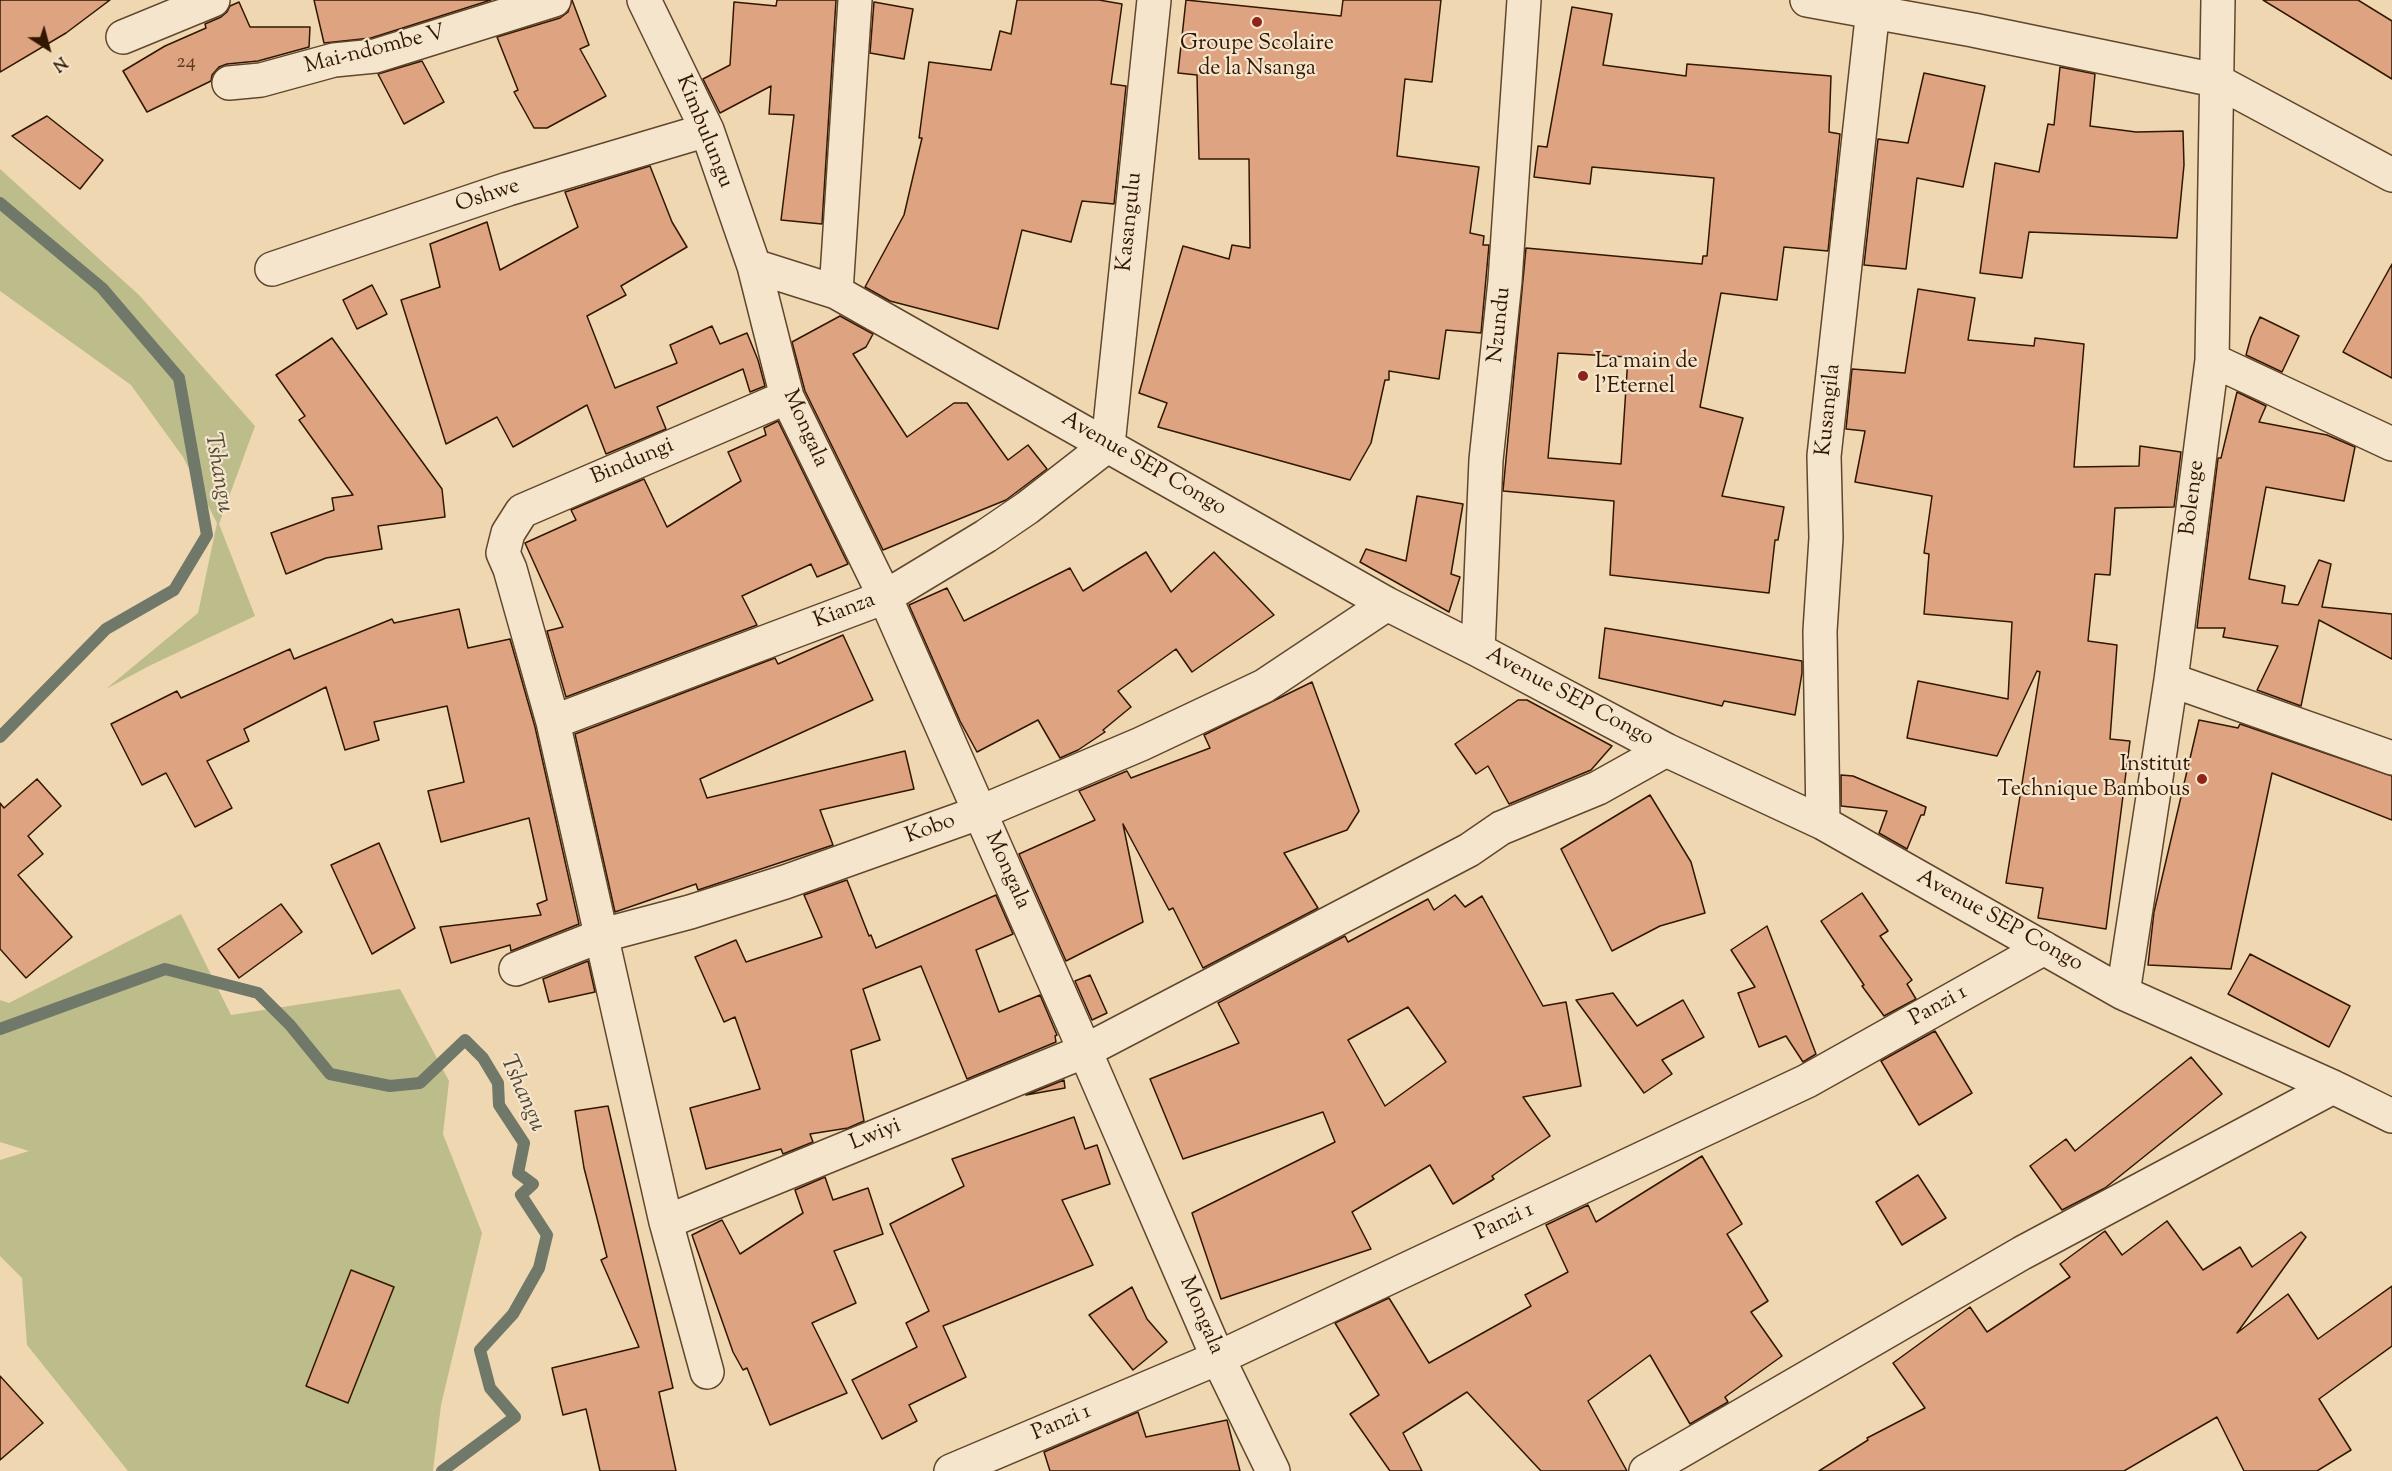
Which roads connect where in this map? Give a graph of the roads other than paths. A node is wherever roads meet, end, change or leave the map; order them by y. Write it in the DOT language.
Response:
graph roads {
  1 [pos="213,0"];
  2 [pos="554,0"];
  3 [pos="644,0"];
  4 [pos="855,0"];
  5 [pos="1154,0"];
  6 [pos="1524,0"];
  7 [pos="1807,0"];
  8 [pos="2218,0"];
  9 [pos="1874,7"];
  10 [pos="123,38"];
  11 [pos="2215,80"];
  12 [pos="229,83"];
  13 [pos="706,130"];
  14 [pos="2392,175"];
  15 [pos="754,266"];
  16 [pos="272,269"];
  17 [pos="836,292"];
  18 [pos="2212,360"];
  19 [pos="787,397"];
  20 [pos="2392,444"];
  21 [pos="1108,445"];
  22 [pos="885,597"];
  23 [pos="1387,604"];
  24 [pos="1478,650"];
  25 [pos="2170,680"];
  26 [pos="553,722"];
  27 [pos="1666,750"];
  28 [pos="2392,758"];
  29 [pos="981,812"];
  30 [pos="1823,823"];
  31 [pos="603,935"];
  32 [pos="2044,948"];
  33 [pos="516,969"];
  34 [pos="2123,993"];
  35 [pos="1085,1051"];
  36 [pos="2333,1087"];
  37 [pos="2392,1116"];
  38 [pos="666,1222"];
  39 [pos="1218,1358"];
  40 [pos="707,1372"];
  41 [pos="951,1471"];
  42 [pos="1273,1471"];
  43 [pos="1646,1471"];
  1 -- 10 [label="street"];
  2 -- 12 [label="street, Mai-ndombe V"];
  3 -- 13 [label="street, Kimbulungu"];
  4 -- 17 [label="street"];
  5 -- 21 [label="street, Kasangulu"];
  6 -- 24 [label="street, Nzundu"];
  7 -- 9 [label="street"];
  8 -- 11 [label="street, Bolenge"];
  9 -- 11 [label="street"];
  9 -- 30 [label="street, Kusangila"];
  11 -- 14 [label="street"];
  11 -- 18 [label="street, Bolenge"];
  13 -- 15 [label="street, Kimbulungu"];
  13 -- 16 [label="street, Oshwe"];
  15 -- 17 [label="street, Avenue SEP Congo"];
  15 -- 19 [label="street, Mongala"];
  17 -- 21 [label="street, Avenue SEP Congo"];
  18 -- 20 [label="street"];
  18 -- 25 [label="street, Bolenge"];
  19 -- 22 [label="street, Mongala"];
  19 -- 26 [label="street, Bindungi"];
  21 -- 22 [label="street, Kianza"];
  21 -- 23 [label="street, Avenue SEP Congo"];
  22 -- 26 [label="street, Kianza"];
  22 -- 29 [label="street, Mongala"];
  23 -- 24 [label="street, Avenue SEP Congo"];
  23 -- 29 [label="street, Kobo"];
  24 -- 27 [label="street, Avenue SEP Congo"];
  25 -- 28 [label="street"];
  25 -- 34 [label="street, Bolenge"];
  26 -- 31 [label="street"];
  27 -- 30 [label="street, Avenue SEP Congo"];
  27 -- 35 [label="street, Lwiyi"];
  29 -- 31 [label="street, Kobo"];
  29 -- 35 [label="street, Mongala"];
  30 -- 32 [label="street, Avenue SEP Congo"];
  31 -- 33 [label="street, Kobo"];
  31 -- 38 [label="street"];
  32 -- 34 [label="street, Avenue SEP Congo"];
  32 -- 39 [label="street, Panzi 1"];
  34 -- 36 [label="street, Avenue SEP Congo"];
  35 -- 38 [label="street, Lwiyi"];
  35 -- 39 [label="street, Mongala"];
  36 -- 37 [label="street, Avenue SEP Congo"];
  36 -- 43 [label="street"];
  38 -- 40 [label="street"];
  39 -- 41 [label="street, Panzi 1"];
  39 -- 42 [label="street, Mongala"];
}
